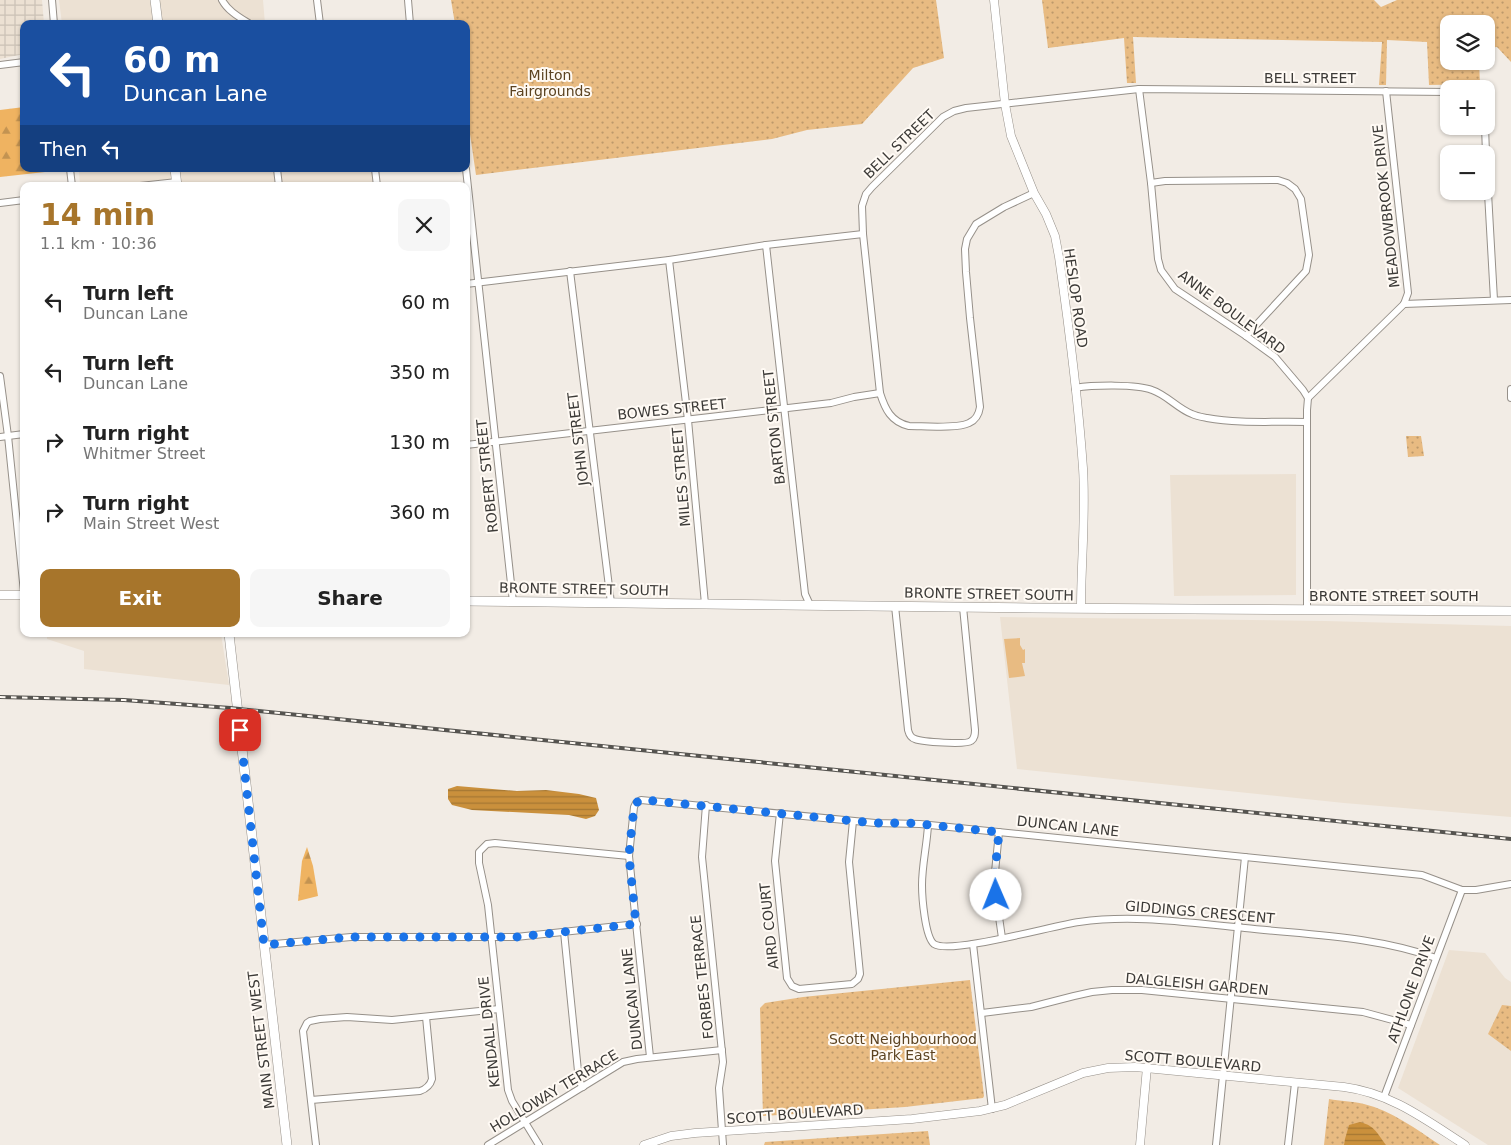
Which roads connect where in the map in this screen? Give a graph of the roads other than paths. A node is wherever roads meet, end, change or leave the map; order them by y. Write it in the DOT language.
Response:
graph roads {
  1 [pos="52,0"];
  2 [pos="155,0"];
  3 [pos="222,0"];
  4 [pos="317,0"];
  5 [pos="408,0"];
  6 [pos="994,0"];
  7 [pos="54,20"];
  8 [pos="158,20"];
  9 [pos="244,20"];
  10 [pos="320,20"];
  11 [pos="410,20"];
  12 [pos="20,62"];
  13 [pos="0,65"];
  14 [pos="1139,89"];
  15 [pos="1386,91"];
  16 [pos="1440,92"];
  17 [pos="1005,104"];
  18 [pos="1151,183"];
  19 [pos="1034,192"];
  20 [pos="20,200"];
  21 [pos="1488,200"];
  22 [pos="0,203"];
  23 [pos="470,207"];
  24 [pos="863,234"];
  25 [pos="766,245"];
  26 [pos="668,260"];
  27 [pos="570,271"];
  28 [pos="478,282"];
  29 [pos="470,283"];
  30 [pos="1494,300"];
  31 [pos="1511,300"];
  32 [pos="1404,304"];
  33 [pos="1246,336"];
  34 [pos="0,376"];
  35 [pos="1076,388"];
  36 [pos="1511,389"];
  37 [pos="880,393"];
  38 [pos="1308,398"];
  39 [pos="1511,398"];
  40 [pos="784,409"];
  41 [pos="688,420"];
  42 [pos="1307,422"];
  43 [pos="590,431"];
  44 [pos="20,434"];
  45 [pos="8,436"];
  46 [pos="0,437"];
  47 [pos="496,441"];
  48 [pos="470,444"];
  49 [pos="20,554"];
  50 [pos="20,594"];
  51 [pos="0,595"];
  52 [pos="470,601"];
  53 [pos="513,602"];
  54 [pos="611,603"];
  55 [pos="705,604"];
  56 [pos="810,605"];
  57 [pos="895,606"];
  58 [pos="963,607"];
  59 [pos="1081,608"];
  60 [pos="1307,609"];
  61 [pos="1511,611"];
  62 [pos="229,637"];
  63 [pos="706,805"];
  64 [pos="780,813"];
  65 [pos="853,821"];
  66 [pos="928,825"];
  67 [pos="999,832"];
  68 [pos="629,856"];
  69 [pos="1245,857"];
  70 [pos="1511,884"];
  71 [pos="1462,890"];
  72 [pos="636,924"];
  73 [pos="1238,928"];
  74 [pos="564,932"];
  75 [pos="491,937"];
  76 [pos="1002,938"];
  77 [pos="973,944"];
  78 [pos="264,945"];
  79 [pos="1436,958"];
  80 [pos="1231,999"];
  81 [pos="498,1009"];
  82 [pos="982,1013"];
  83 [pos="426,1017"];
  84 [pos="1411,1025"];
  85 [pos="722,1050"];
  86 [pos="650,1057"];
  87 [pos="1147,1067"];
  88 [pos="1223,1075"];
  89 [pos="1295,1083"];
  90 [pos="583,1086"];
  91 [pos="1384,1097"];
  92 [pos="311,1100"];
  93 [pos="992,1109"];
  94 [pos="525,1123"];
  95 [pos="722,1131"];
  96 [pos="287,1145"];
  97 [pos="316,1145"];
  98 [pos="488,1145"];
  99 [pos="539,1145"];
  100 [pos="644,1145"];
  101 [pos="723,1145"];
  102 [pos="1140,1145"];
  103 [pos="1216,1145"];
  104 [pos="1288,1145"];
  105 [pos="1465,1145"];
  1 -- 7 [label="street"];
  2 -- 8 [label="main road"];
  3 -- 9 [label="street"];
  4 -- 10 [label="street"];
  5 -- 11 [label="street"];
  6 -- 17 [label="street, HESLOP ROAD"];
  12 -- 13 [label="street"];
  14 -- 15 [label="street, BELL STREET"];
  14 -- 17 [label="street, BELL STREET"];
  14 -- 18 [label="street, ANNE BOULEVARD"];
  15 -- 16 [label="street, BELL STREET"];
  15 -- 32 [label="street, MEADOWBROOK DRIVE"];
  17 -- 19 [label="street, HESLOP ROAD"];
  17 -- 24 [label="street, BELL STREET"];
  18 -- 33 [label="street, ANNE BOULEVARD"];
  18 -- 33 [label="street"];
  19 -- 35 [label="street, HESLOP ROAD"];
  19 -- 37 [label="street"];
  20 -- 22 [label="street"];
  21 -- 30 [label="street"];
  23 -- 28 [label="street, ROBERT STREET"];
  24 -- 25 [label="street"];
  24 -- 37 [label="street, BELL STREET"];
  25 -- 26 [label="street"];
  25 -- 40 [label="street, BARTON STREET"];
  26 -- 27 [label="street"];
  26 -- 41 [label="street, MILES STREET"];
  27 -- 28 [label="street"];
  27 -- 43 [label="street, JOHN STREET"];
  28 -- 29 [label="street"];
  28 -- 47 [label="street, ROBERT STREET"];
  30 -- 31 [label="street"];
  30 -- 32 [label="street"];
  32 -- 38 [label="street, MEADOWBROOK DRIVE"];
  33 -- 38 [label="street, ANNE BOULEVARD"];
  34 -- 45 [label="street"];
  35 -- 42 [label="street"];
  35 -- 59 [label="street, HESLOP ROAD"];
  36 -- 39 [label="street"];
  37 -- 40 [label="street, BOWES STREET"];
  38 -- 42 [label="street"];
  40 -- 41 [label="street, BOWES STREET"];
  40 -- 56 [label="street, BARTON STREET"];
  41 -- 43 [label="street, BOWES STREET"];
  41 -- 55 [label="street, MILES STREET"];
  42 -- 60 [label="street"];
  43 -- 47 [label="street, BOWES STREET"];
  43 -- 54 [label="street, JOHN STREET"];
  44 -- 45 [label="street"];
  45 -- 46 [label="street"];
  45 -- 49 [label="street"];
  47 -- 48 [label="street, BOWES STREET"];
  47 -- 53 [label="street, ROBERT STREET"];
  50 -- 51 [label="street"];
  52 -- 53 [label="main road, BRONTE STREET SOUTH"];
  53 -- 54 [label="main road, BRONTE STREET SOUTH"];
  54 -- 55 [label="main road, BRONTE STREET SOUTH"];
  55 -- 56 [label="main road, BRONTE STREET SOUTH"];
  56 -- 57 [label="main road, BRONTE STREET SOUTH"];
  57 -- 58 [label="main road, BRONTE STREET SOUTH"];
  57 -- 58 [label="street"];
  58 -- 59 [label="main road, BRONTE STREET SOUTH"];
  59 -- 60 [label="main road, BRONTE STREET SOUTH"];
  60 -- 61 [label="main road, BRONTE STREET SOUTH"];
  62 -- 78 [label="main road, MAIN STREET WEST"];
  63 -- 64 [label="street, DUNCAN LANE"];
  63 -- 68 [label="street, DUNCAN LANE"];
  63 -- 85 [label="street, FORBES TERRACE"];
  64 -- 65 [label="street, DUNCAN LANE"];
  64 -- 65 [label="street, AIRD COURT"];
  65 -- 66 [label="street, DUNCAN LANE"];
  66 -- 67 [label="street, DUNCAN LANE"];
  66 -- 77 [label="street, GIDDINGS CRESCENT"];
  67 -- 69 [label="street, DUNCAN LANE"];
  67 -- 76 [label="street"];
  68 -- 72 [label="street, DUNCAN LANE"];
  68 -- 75 [label="street, KENDALL DRIVE"];
  69 -- 71 [label="street, DUNCAN LANE"];
  69 -- 73 [label="street"];
  70 -- 71 [label="street, DUNCAN LANE"];
  71 -- 79 [label="street, ATHLONE DRIVE"];
  72 -- 74 [label="street"];
  72 -- 86 [label="street, DUNCAN LANE"];
  73 -- 76 [label="street, GIDDINGS CRESCENT"];
  73 -- 79 [label="street, GIDDINGS CRESCENT"];
  73 -- 80 [label="street"];
  74 -- 75 [label="street"];
  74 -- 90 [label="street"];
  75 -- 78 [label="street"];
  75 -- 81 [label="street, KENDALL DRIVE"];
  76 -- 77 [label="street, GIDDINGS CRESCENT"];
  77 -- 82 [label="street"];
  78 -- 96 [label="main road, MAIN STREET WEST"];
  79 -- 84 [label="street, ATHLONE DRIVE"];
  80 -- 82 [label="street, DALGLEISH GARDEN"];
  80 -- 84 [label="street, DALGLEISH GARDEN"];
  80 -- 88 [label="street"];
  81 -- 83 [label="street"];
  81 -- 94 [label="street, KENDALL DRIVE"];
  82 -- 93 [label="street"];
  83 -- 92 [label="street"];
  83 -- 92 [label="street"];
  84 -- 91 [label="street, ATHLONE DRIVE"];
  85 -- 86 [label="street, HOLLOWAY TERRACE"];
  85 -- 95 [label="street, FORBES TERRACE"];
  86 -- 90 [label="street, HOLLOWAY TERRACE"];
  87 -- 88 [label="street, SCOTT BOULEVARD"];
  87 -- 93 [label="street, SCOTT BOULEVARD"];
  87 -- 102 [label="street"];
  88 -- 89 [label="street, SCOTT BOULEVARD"];
  88 -- 103 [label="street"];
  89 -- 91 [label="street, SCOTT BOULEVARD"];
  89 -- 104 [label="street"];
  90 -- 94 [label="street, HOLLOWAY TERRACE"];
  91 -- 105 [label="street, SCOTT BOULEVARD"];
  92 -- 97 [label="street"];
  93 -- 95 [label="street, SCOTT BOULEVARD"];
  94 -- 98 [label="street, HOLLOWAY TERRACE"];
  94 -- 99 [label="street, KENDALL DRIVE"];
  95 -- 100 [label="street, SCOTT BOULEVARD"];
  95 -- 101 [label="street, FORBES TERRACE"];
}
